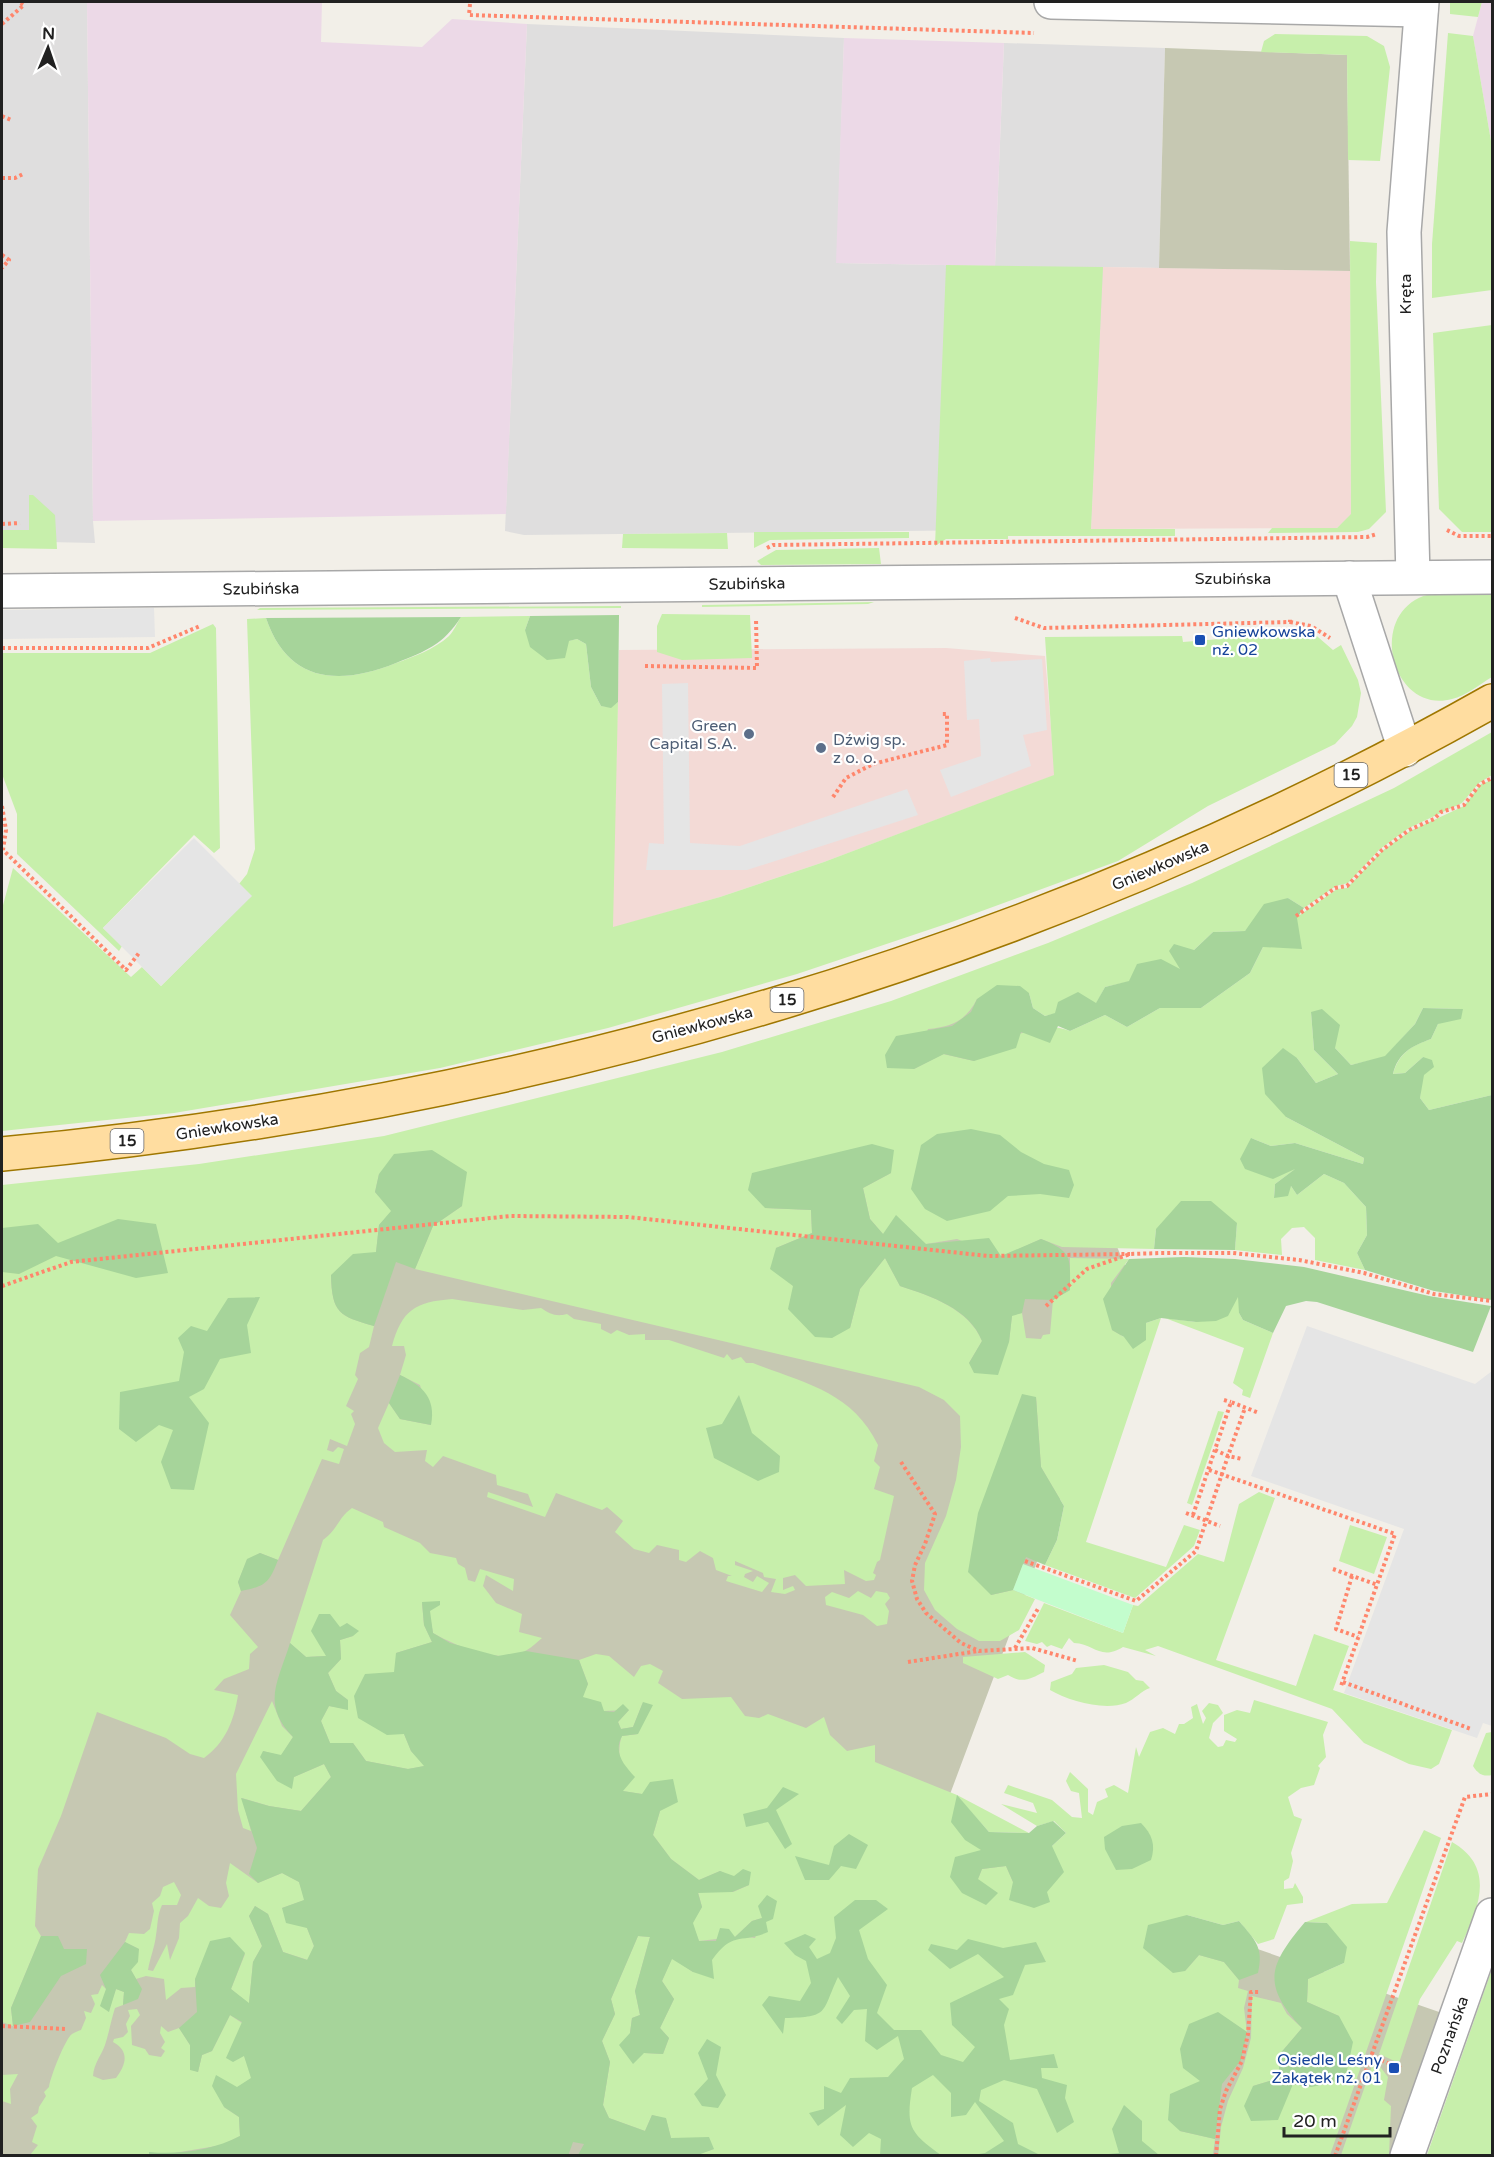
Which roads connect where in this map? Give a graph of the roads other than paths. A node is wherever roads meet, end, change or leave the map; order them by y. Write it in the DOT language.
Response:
graph roads {
  1 [pos="1051,2"];
  2 [pos="1421,6"];
  3 [pos="1492,577"];
  4 [pos="1349,578"];
  5 [pos="1413,578"];
  6 [pos="2,591"];
  7 [pos="1492,700"];
  8 [pos="1405,750"];
  9 [pos="2,1154"];
  10 [pos="1492,1915"];
  11 [pos="1407,2156"];
  1 -- 2 [label="street, Kręta"];
  2 -- 5 [label="street, Kręta"];
  3 -- 5 [label="street, Szubińska"];
  4 -- 5 [label="street, Szubińska"];
  4 -- 6 [label="street, Szubińska"];
  4 -- 8 [label="street"];
  7 -- 8 [label="main road, Gniewkowska / 15"];
  8 -- 9 [label="main road, Gniewkowska / 15"];
  10 -- 11 [label="street, Poznańska"];
}
